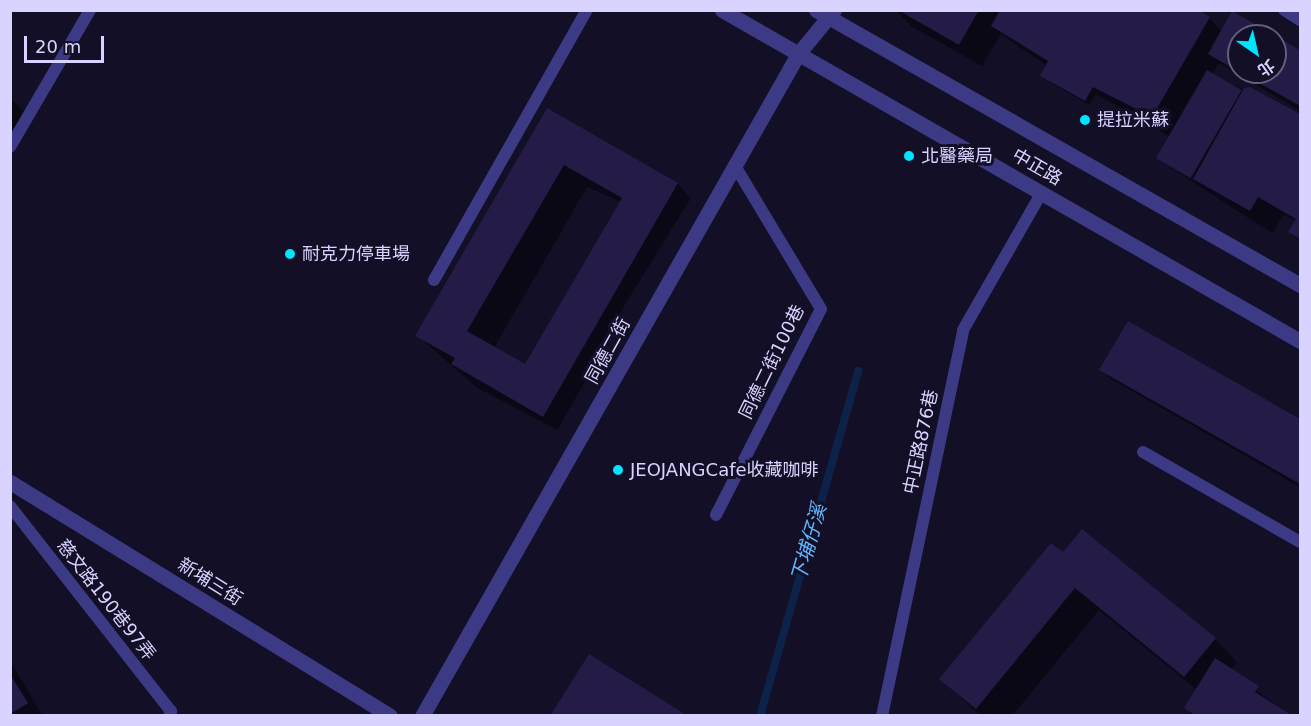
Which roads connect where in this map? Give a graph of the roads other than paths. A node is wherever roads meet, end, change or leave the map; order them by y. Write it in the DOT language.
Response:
graph roads {
  1 [pos="90,10"];
  2 [pos="587,10"];
  3 [pos="722,10"];
  4 [pos="816,10"];
  5 [pos="1284,10"];
  6 [pos="832,14"];
  7 [pos="1300,20"];
  8 [pos="798,54"];
  9 [pos="10,147"];
  10 [pos="735,166"];
  11 [pos="1042,192"];
  12 [pos="434,280"];
  13 [pos="1300,285"];
  14 [pos="1300,341"];
  15 [pos="1143,452"];
  16 [pos="10,482"];
  17 [pos="10,507"];
  18 [pos="716,514"];
  19 [pos="1300,542"];
  20 [pos="169,716"];
  21 [pos="390,716"];
  22 [pos="422,716"];
  23 [pos="882,716"];
  1 -- 9 [label="lane"];
  2 -- 12 [label="lane"];
  3 -- 8 [label="street, 中正路"];
  4 -- 6 [label="street, 中正路"];
  5 -- 7 [label="lane"];
  6 -- 8 [label="street, 同德二街"];
  6 -- 13 [label="street, 中正路"];
  8 -- 10 [label="street, 同德二街"];
  8 -- 11 [label="street, 中正路"];
  10 -- 18 [label="lane, 同德二街100巷"];
  10 -- 22 [label="street, 同德二街"];
  11 -- 14 [label="street, 中正路"];
  11 -- 23 [label="lane, 中正路876巷"];
  15 -- 19 [label="lane"];
  16 -- 21 [label="street, 新埔三街"];
  17 -- 20 [label="lane, 慈文路190巷97弄"];
}
